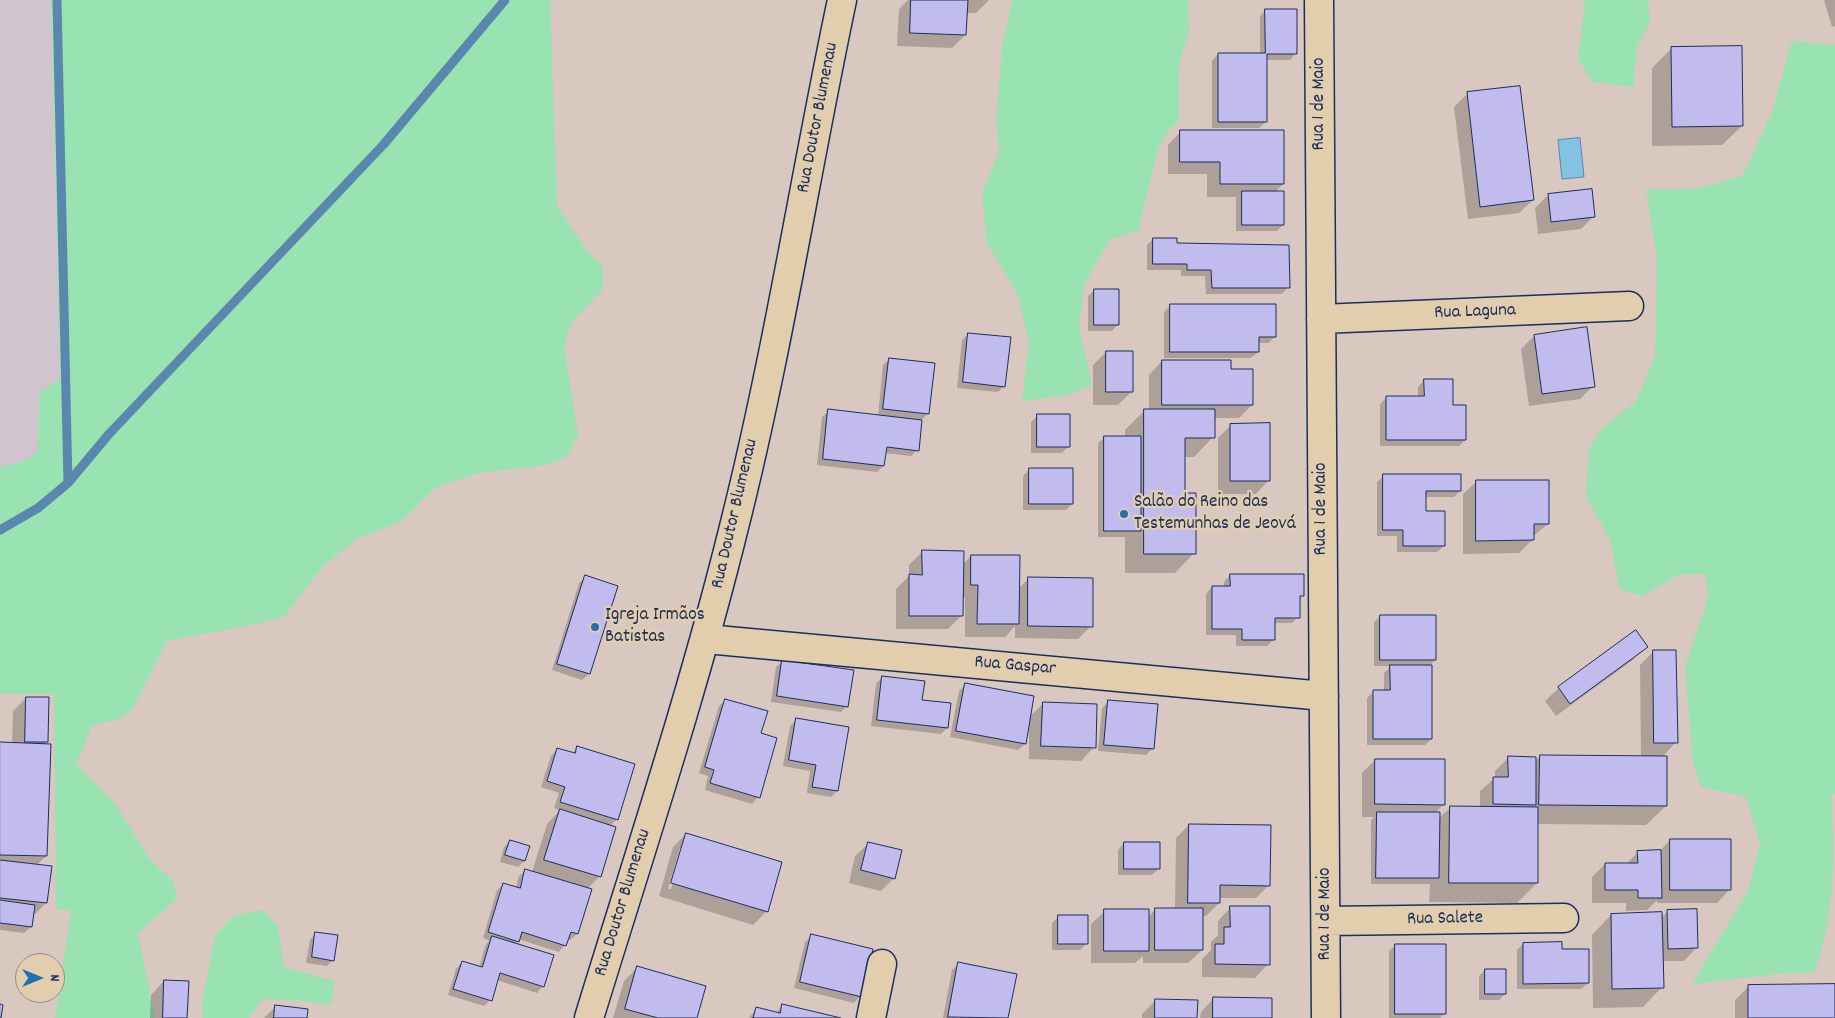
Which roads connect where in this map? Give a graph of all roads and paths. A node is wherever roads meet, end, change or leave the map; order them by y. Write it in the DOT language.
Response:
graph roads {
  1 [pos="842,0"];
  2 [pos="1319,0"];
  3 [pos="1629,306"];
  4 [pos="1321,319"];
  5 [pos="706,639"];
  6 [pos="1324,696"];
  7 [pos="1564,918"];
  8 [pos="1326,921"];
  9 [pos="882,964"];
  10 [pos="589,1018"];
  11 [pos="871,1018"];
  12 [pos="1326,1018"];
  1 -- 5 [label="street, Rua Doutor Blumenau"];
  2 -- 4 [label="street, Rua 1 de Maio"];
  3 -- 4 [label="street, Rua Laguna"];
  4 -- 6 [label="street, Rua 1 de Maio"];
  5 -- 6 [label="street, Rua Gaspar"];
  5 -- 10 [label="street, Rua Doutor Blumenau"];
  6 -- 8 [label="street, Rua 1 de Maio"];
  7 -- 8 [label="street, Rua Salete"];
  8 -- 12 [label="street, Rua 1 de Maio"];
  9 -- 11 [label="street"];
}
